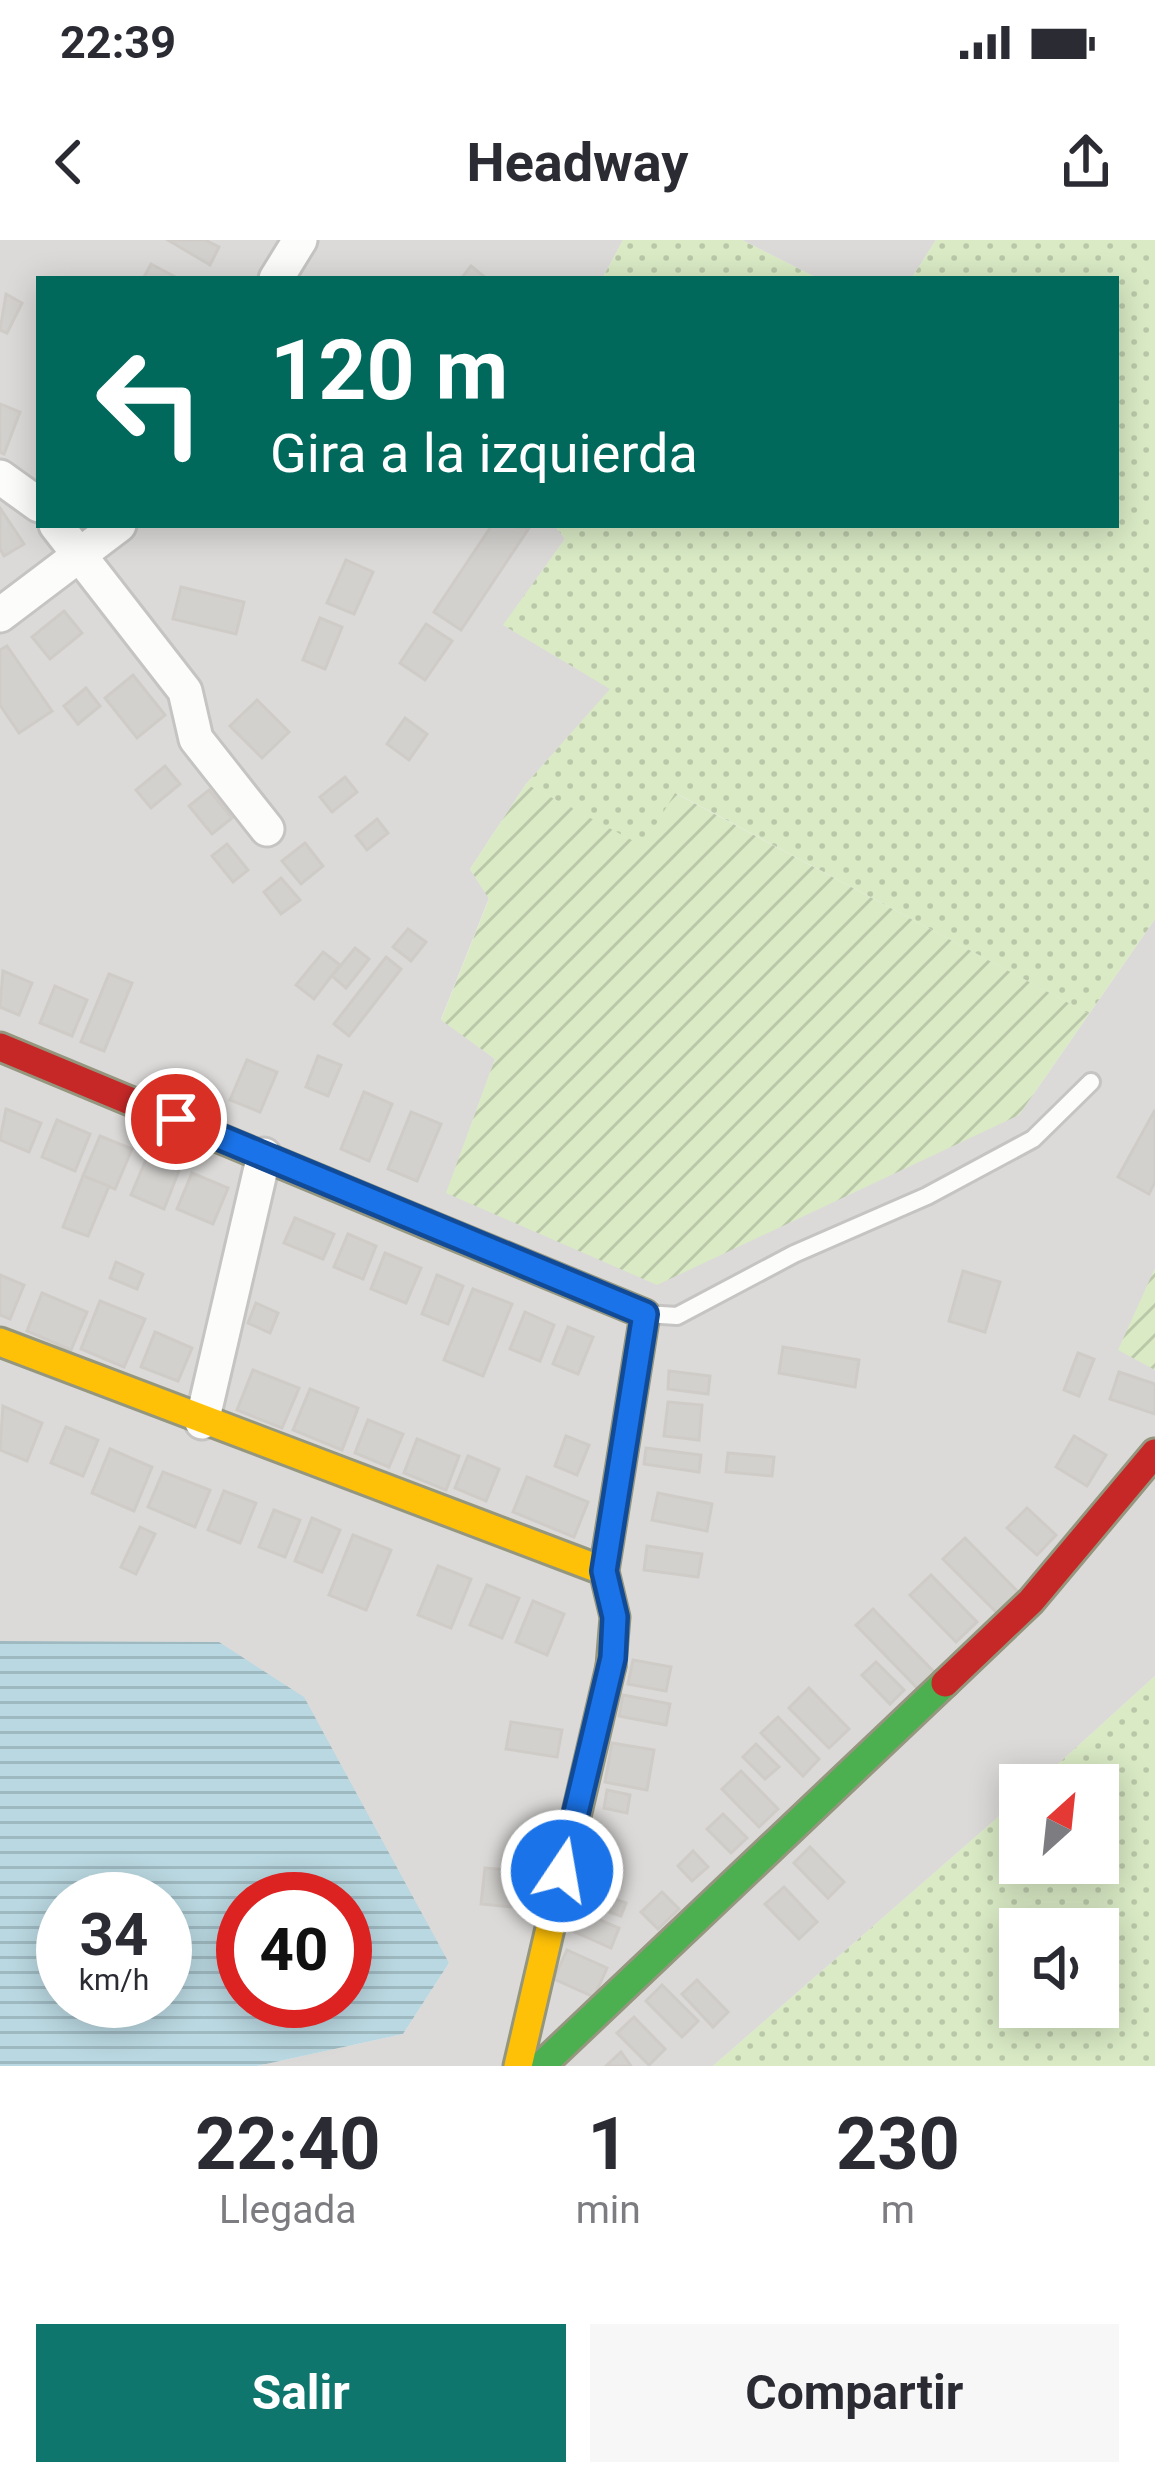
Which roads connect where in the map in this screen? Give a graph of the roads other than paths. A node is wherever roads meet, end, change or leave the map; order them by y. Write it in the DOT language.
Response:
graph roads {
  1 [pos="300,240"];
  2 [pos="278,276"];
  3 [pos="0,477"];
  4 [pos="36,503"];
  5 [pos="58,528"];
  6 [pos="116,528"];
  7 [pos="82,558"];
  8 [pos="0,615"];
  9 [pos="267,829"];
  10 [pos="0,1046"];
  11 [pos="1090,1082"];
  12 [pos="264,1155"];
  13 [pos="645,1314"];
  14 [pos="0,1342"];
  15 [pos="202,1421"];
  16 [pos="1155,1453"];
  17 [pos="604,1571"];
  18 [pos="518,2066"];
  19 [pos="541,2066"];
  1 -- 2 [label="street"];
  3 -- 4 [label="street"];
  5 -- 7 [label="street"];
  6 -- 7 [label="street"];
  7 -- 8 [label="street"];
  7 -- 9 [label="street"];
  10 -- 12 [label="street"];
  11 -- 13 [label="lane"];
  12 -- 13 [label="street"];
  12 -- 15 [label="street"];
  13 -- 17 [label="street"];
  14 -- 15 [label="street"];
  15 -- 17 [label="street"];
  16 -- 19 [label="street"];
  17 -- 18 [label="street"];
}
